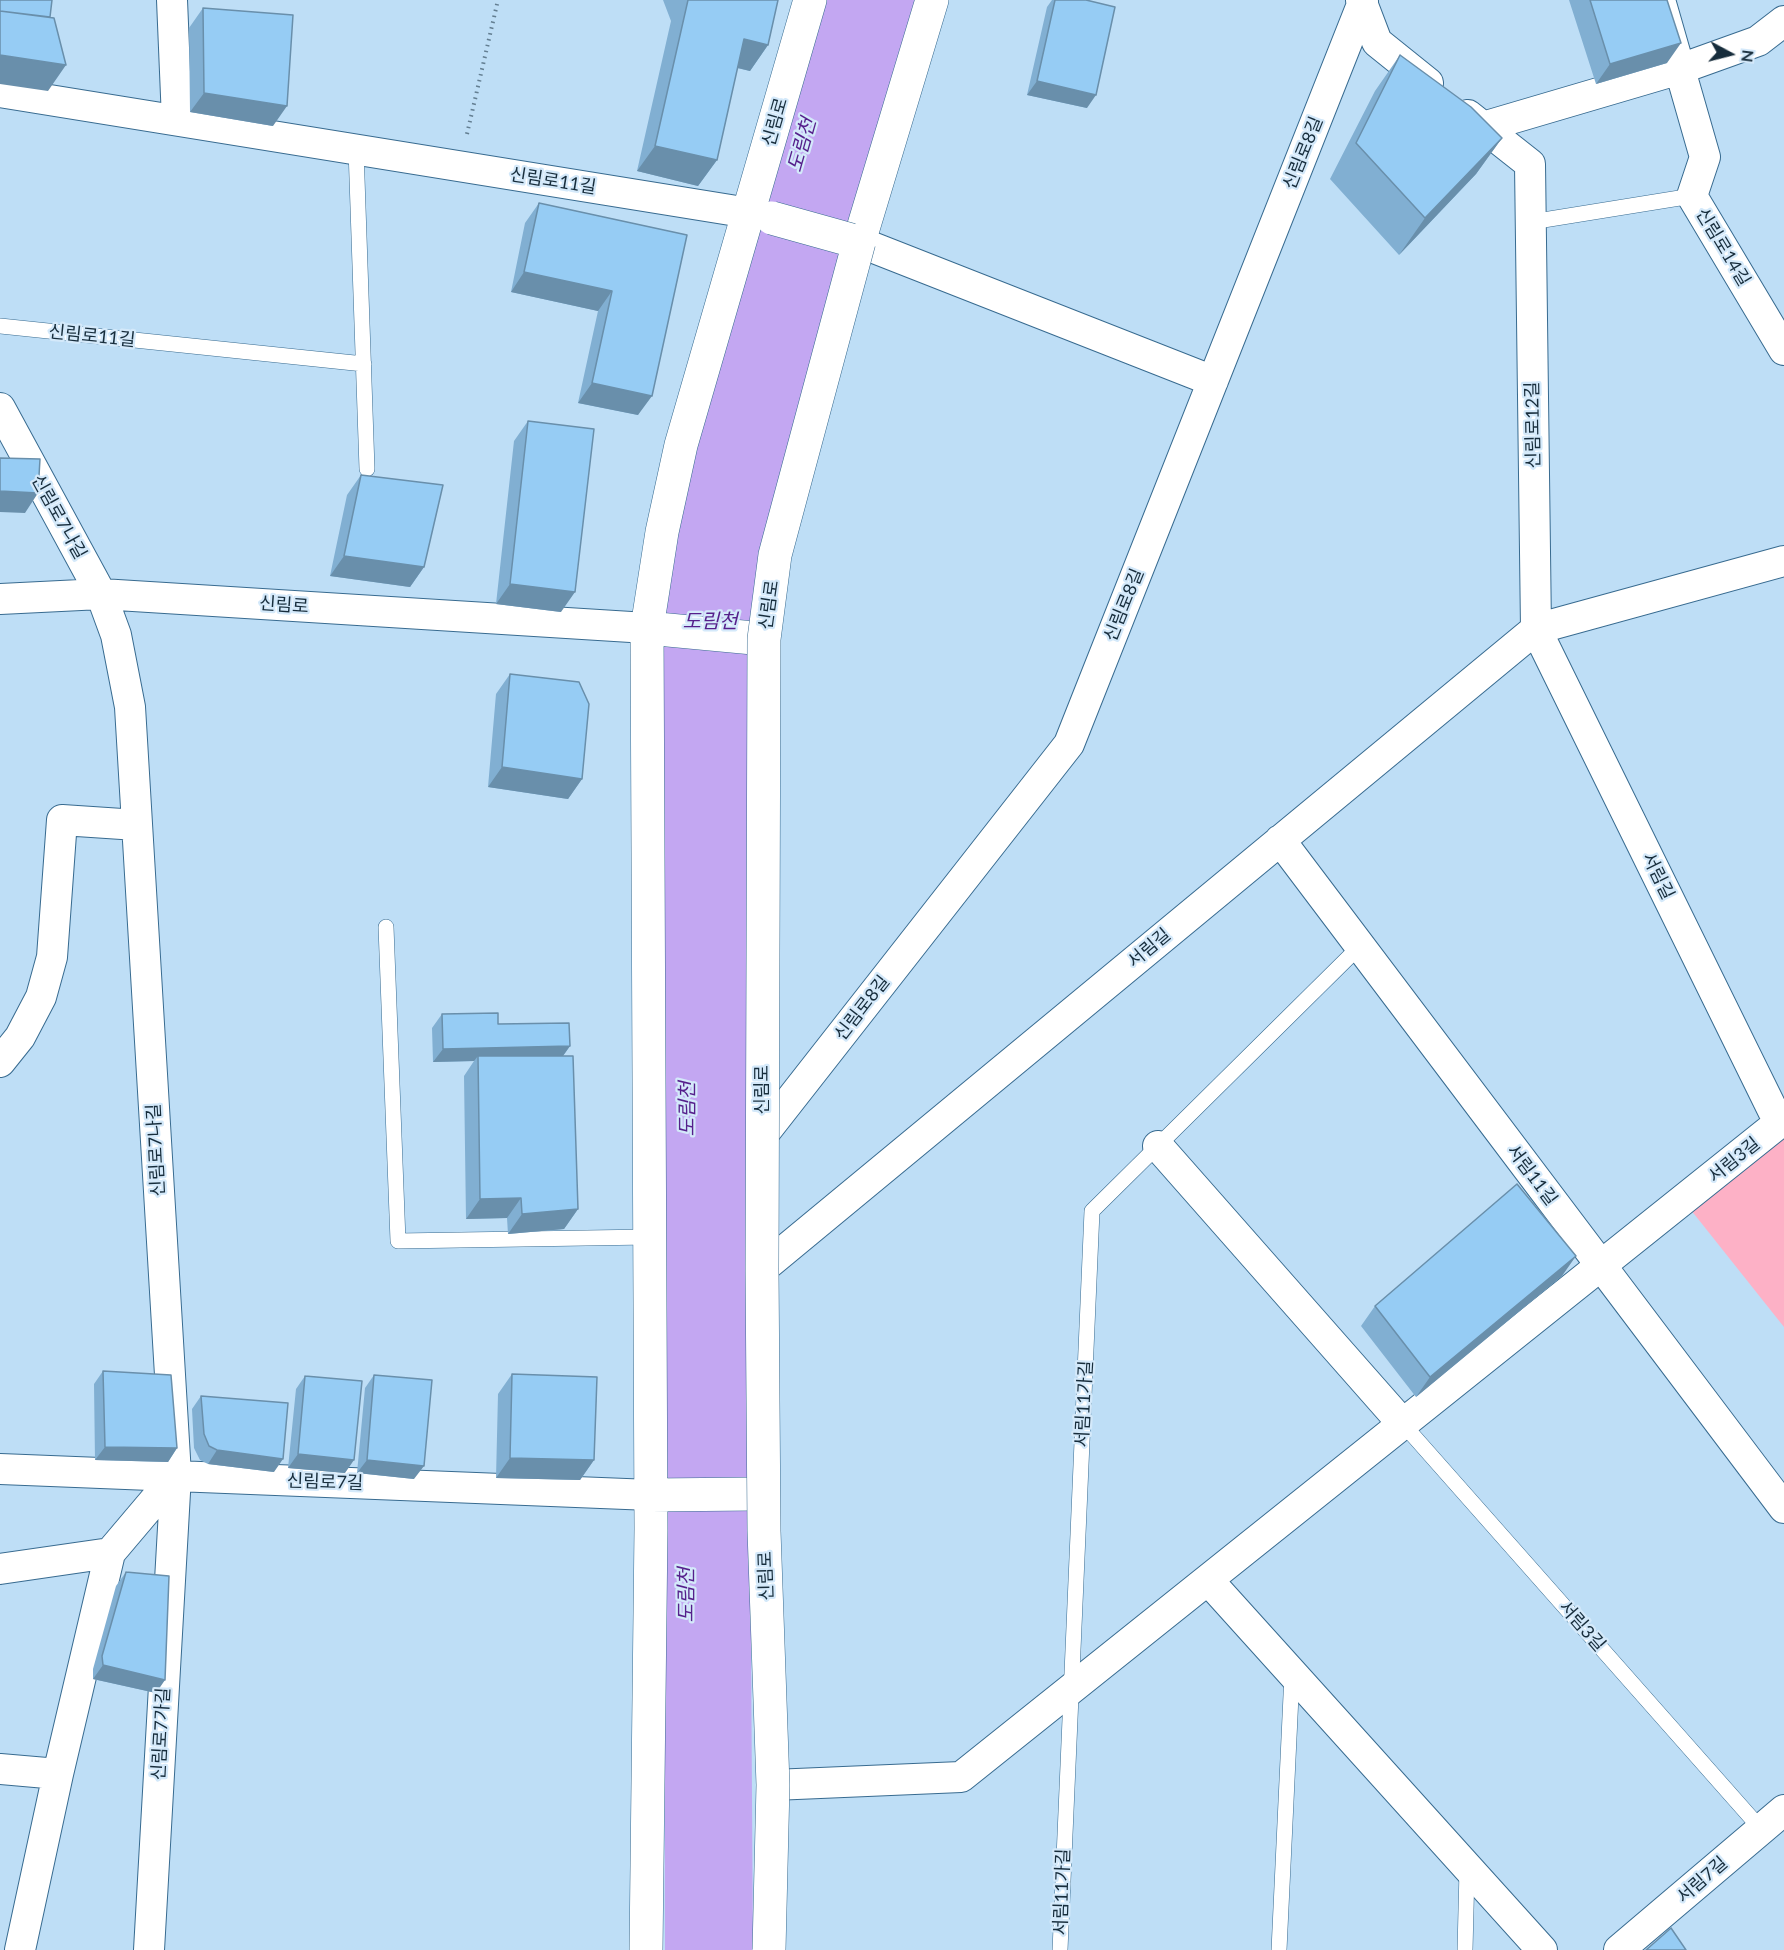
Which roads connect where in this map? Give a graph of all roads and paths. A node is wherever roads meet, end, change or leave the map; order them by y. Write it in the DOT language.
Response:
graph roads {
  1 [pos="172,0"];
  2 [pos="498,0"];
  3 [pos="810,0"];
  4 [pos="932,0"];
  5 [pos="1660,0"];
  6 [pos="1362,1"];
  7 [pos="1784,21"];
  8 [pos="1680,69"];
  9 [pos="0,92"];
  10 [pos="177,120"];
  11 [pos="1483,127"];
  12 [pos="356,149"];
  13 [pos="459,166"];
  14 [pos="1692,196"];
  15 [pos="760,216"];
  16 [pos="1530,222"];
  17 [pos="855,242"];
  18 [pos="0,326"];
  19 [pos="1784,350"];
  20 [pos="364,364"];
  21 [pos="1213,381"];
  22 [pos="0,408"];
  23 [pos="368,469"];
  24 [pos="1784,561"];
  25 [pos="101,594"];
  26 [pos="0,599"];
  27 [pos="647,628"];
  28 [pos="1536,628"];
  29 [pos="761,639"];
  30 [pos="137,825"];
  31 [pos="1280,840"];
  32 [pos="386,927"];
  33 [pos="1360,946"];
  34 [pos="0,1062"];
  35 [pos="1782,1123"];
  36 [pos="762,1136"];
  37 [pos="1158,1146"];
  38 [pos="649,1237"];
  39 [pos="1600,1266"];
  40 [pos="762,1269"];
  41 [pos="1403,1424"];
  42 [pos="0,1469"];
  43 [pos="176,1475"];
  44 [pos="764,1494"];
  45 [pos="651,1495"];
  46 [pos="1784,1508"];
  47 [pos="110,1553"];
  48 [pos="0,1569"];
  49 [pos="1208,1580"];
  50 [pos="1292,1674"];
  51 [pos="1071,1689"];
  52 [pos="0,1769"];
  53 [pos="58,1774"];
  54 [pos="772,1785"];
  55 [pos="1784,1810"];
  56 [pos="1761,1829"];
  57 [pos="1467,1868"];
  58 [pos="20,1950"];
  59 [pos="148,1950"];
  60 [pos="646,1950"];
  61 [pos="769,1950"];
  62 [pos="1060,1950"];
  63 [pos="1279,1950"];
  64 [pos="1465,1950"];
  65 [pos="1542,1950"];
  66 [pos="1619,1950"];
  1 -- 10 [label="street"];
  2 -- 13 [label="path"];
  3 -- 15 [label="main road, 신림로"];
  4 -- 17 [label="main road, 신림로"];
  5 -- 8 [label="street, 신림로14길"];
  6 -- 11 [label="street, 신림로12길"];
  6 -- 21 [label="street, 신림로8길"];
  7 -- 8 [label="street"];
  8 -- 11 [label="street"];
  8 -- 14 [label="street, 신림로14길"];
  9 -- 10 [label="street, 신림로11길"];
  10 -- 12 [label="street, 신림로11길"];
  11 -- 16 [label="street, 신림로12길"];
  12 -- 13 [label="street, 신림로11길"];
  12 -- 20 [label="lane"];
  13 -- 15 [label="street, 신림로11길"];
  14 -- 16 [label="lane"];
  14 -- 19 [label="street, 신림로14길"];
  15 -- 17 [label="main road, bridge"];
  15 -- 27 [label="main road, 신림로"];
  16 -- 28 [label="street, 신림로12길"];
  17 -- 21 [label="street"];
  17 -- 29 [label="main road, 신림로, bridge"];
  18 -- 20 [label="lane, 신림로11길"];
  20 -- 23 [label="lane"];
  21 -- 36 [label="street, 신림로8길"];
  22 -- 25 [label="street, 신림로7나길"];
  24 -- 28 [label="street, 서림길"];
  25 -- 26 [label="street"];
  25 -- 27 [label="street, 신림로"];
  25 -- 30 [label="street, 신림로7나길"];
  27 -- 29 [label="main road"];
  27 -- 38 [label="main road, 신림로"];
  28 -- 31 [label="street, 서림길"];
  28 -- 35 [label="street, 서림길"];
  29 -- 36 [label="main road, 신림로, bridge"];
  30 -- 34 [label="street"];
  30 -- 43 [label="street, 신림로7나길"];
  31 -- 33 [label="street, 서림11길"];
  31 -- 40 [label="street, 서림길"];
  32 -- 38 [label="lane"];
  33 -- 37 [label="lane, 서림11가길"];
  33 -- 39 [label="street, 서림11길"];
  35 -- 39 [label="street, 서림3길"];
  36 -- 40 [label="main road, 신림로, bridge"];
  37 -- 41 [label="street"];
  37 -- 51 [label="lane, 서림11가길"];
  38 -- 45 [label="main road, 신림로"];
  39 -- 41 [label="street, 서림3길"];
  39 -- 46 [label="street, 서림11길"];
  40 -- 44 [label="main road, 신림로, bridge"];
  41 -- 49 [label="street, 서림3길"];
  41 -- 56 [label="lane, 서림3길"];
  42 -- 43 [label="street, 신림로7길"];
  43 -- 45 [label="street, 신림로7길"];
  43 -- 47 [label="street"];
  43 -- 59 [label="street, 신림로7가길"];
  44 -- 45 [label="main road"];
  44 -- 54 [label="main road, 신림로, bridge"];
  45 -- 60 [label="main road, 신림로"];
  47 -- 48 [label="street"];
  47 -- 53 [label="street"];
  49 -- 50 [label="street"];
  49 -- 51 [label="street, 서림3길"];
  50 -- 57 [label="street"];
  50 -- 63 [label="lane"];
  51 -- 54 [label="street"];
  51 -- 62 [label="lane, 서림11가길"];
  52 -- 53 [label="street"];
  53 -- 58 [label="street"];
  54 -- 61 [label="main road, 신림로, bridge"];
  55 -- 56 [label="street, 서림7길"];
  56 -- 66 [label="street, 서림7길"];
  57 -- 64 [label="lane"];
  57 -- 65 [label="street"];
}
